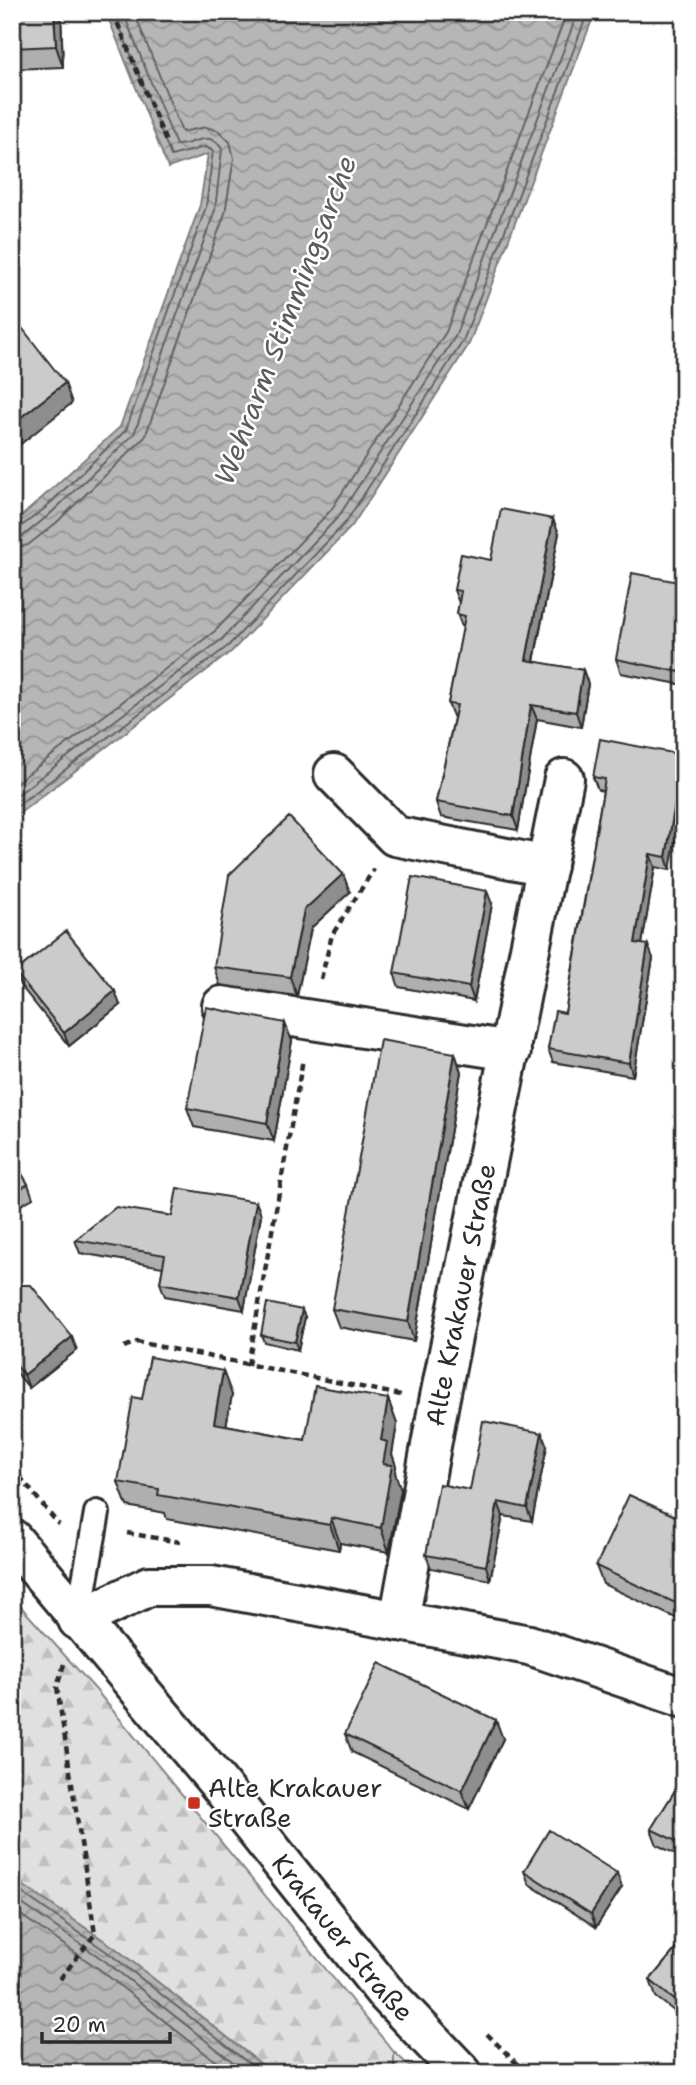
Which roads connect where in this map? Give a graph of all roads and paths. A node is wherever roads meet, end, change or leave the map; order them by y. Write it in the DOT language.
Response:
graph roads {
  1 [pos="113,12"];
  2 [pos="166,142"];
  3 [pos="334,774"];
  4 [pos="564,779"];
  5 [pos="395,836"];
  6 [pos="547,866"];
  7 [pos="222,1006"];
  8 [pos="308,1033"];
  9 [pos="510,1051"];
  10 [pos="124,1347"];
  11 [pos="248,1365"];
  12 [pos="439,1402"];
  13 [pos="97,1513"];
  14 [pos="12,1539"];
  15 [pos="78,1620"];
  16 [pos="399,1621"];
  17 [pos="684,1698"];
  18 [pos="60,1979"];
  19 [pos="462,2073"];
  1 -- 2 [label="path"];
  3 -- 5 [label="street"];
  4 -- 6 [label="street, Alte Krakauer Straße"];
  5 -- 6 [label="street"];
  5 -- 8 [label="path"];
  6 -- 9 [label="street, Alte Krakauer Straße"];
  7 -- 8 [label="street"];
  8 -- 9 [label="street"];
  8 -- 11 [label="path"];
  9 -- 12 [label="street, Alte Krakauer Straße"];
  10 -- 11 [label="path"];
  11 -- 12 [label="path"];
  12 -- 16 [label="street, Alte Krakauer Straße"];
  13 -- 15 [label="lane"];
  14 -- 15 [label="street, Krakauer Straße"];
  15 -- 16 [label="street"];
  15 -- 18 [label="path"];
  15 -- 19 [label="street, Krakauer Straße"];
  16 -- 17 [label="street"];
}
